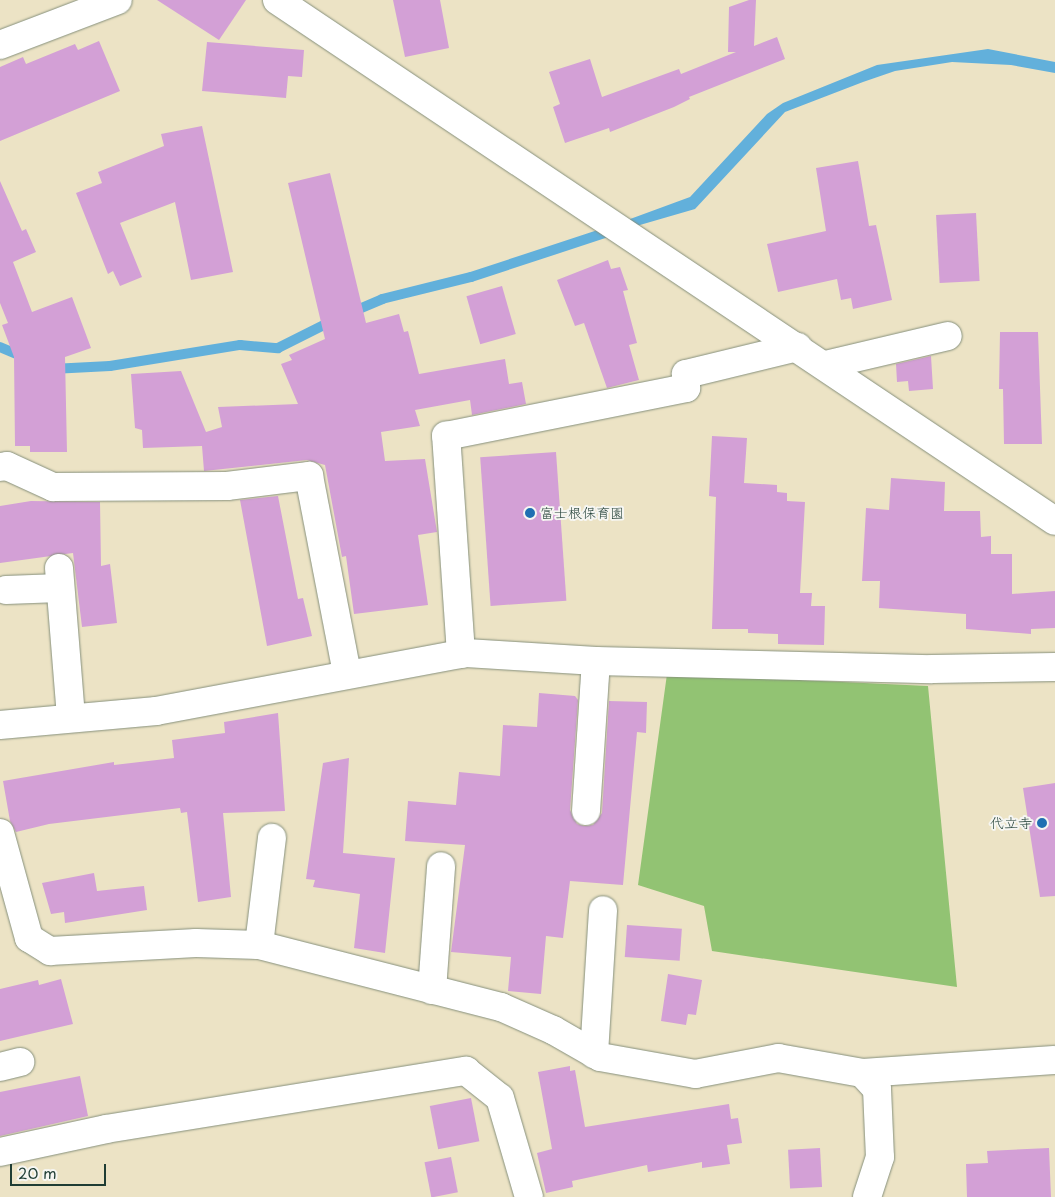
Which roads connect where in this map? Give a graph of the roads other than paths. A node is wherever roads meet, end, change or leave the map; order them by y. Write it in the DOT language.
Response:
graph roads {
  1 [pos="118,0"];
  2 [pos="277,0"];
  3 [pos="0,45"];
  4 [pos="948,336"];
  5 [pos="798,347"];
  6 [pos="824,365"];
  7 [pos="0,467"];
  8 [pos="1055,521"];
  9 [pos="6,590"];
  10 [pos="461,654"];
  11 [pos="596,661"];
  12 [pos="1055,667"];
  13 [pos="347,674"];
  14 [pos="71,718"];
  15 [pos="0,725"];
  16 [pos="586,811"];
  17 [pos="0,833"];
  18 [pos="272,838"];
  19 [pos="441,866"];
  20 [pos="604,910"];
  21 [pos="259,946"];
  22 [pos="432,990"];
  23 [pos="594,1054"];
  24 [pos="1055,1060"];
  25 [pos="862,1073"];
  26 [pos="0,1152"];
  27 [pos="529,1197"];
  28 [pos="867,1197"];
  1 -- 3 [label="street"];
  2 -- 5 [label="street"];
  4 -- 6 [label="street"];
  5 -- 6 [label="street"];
  5 -- 10 [label="street"];
  6 -- 8 [label="street"];
  7 -- 13 [label="street"];
  9 -- 14 [label="street"];
  10 -- 11 [label="street"];
  10 -- 13 [label="street"];
  11 -- 12 [label="street"];
  11 -- 16 [label="street"];
  13 -- 14 [label="street"];
  14 -- 15 [label="street"];
  17 -- 21 [label="street"];
  18 -- 21 [label="street"];
  19 -- 22 [label="street"];
  20 -- 23 [label="street"];
  21 -- 22 [label="street"];
  22 -- 23 [label="street"];
  23 -- 25 [label="street"];
  24 -- 25 [label="street"];
  25 -- 28 [label="street"];
  26 -- 27 [label="street"];
}
